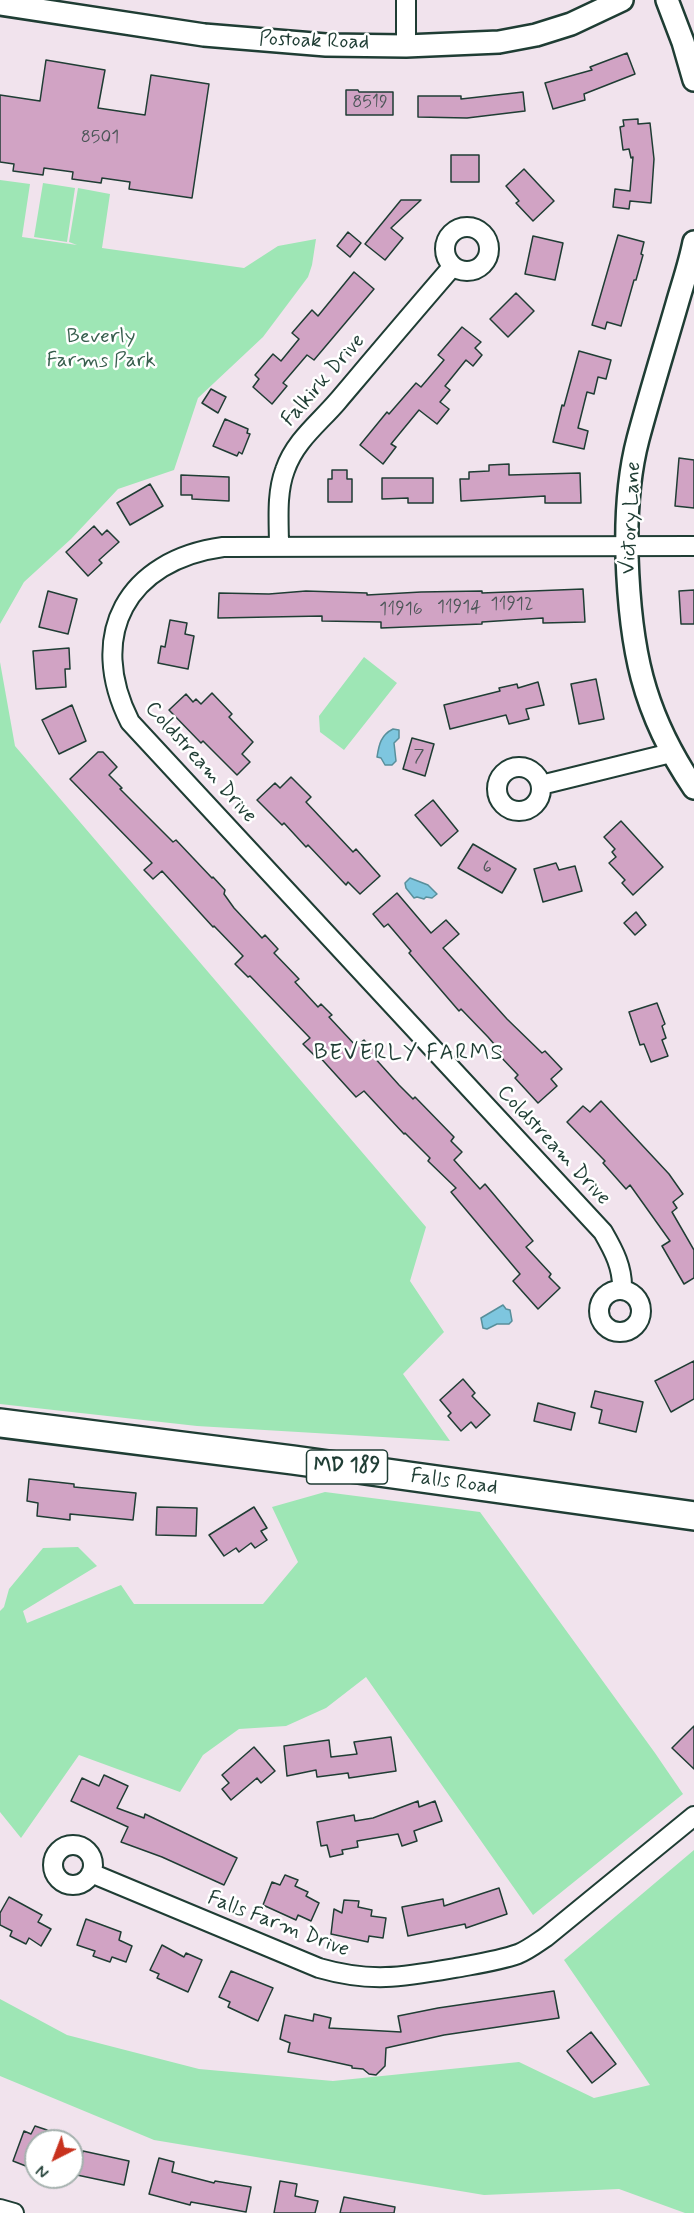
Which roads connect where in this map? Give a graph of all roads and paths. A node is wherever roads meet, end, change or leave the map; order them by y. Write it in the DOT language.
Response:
graph roads {
  1 [pos="406,0"];
  2 [pos="622,0"];
  3 [pos="667,0"];
  4 [pos="0,4"];
  5 [pos="406,46"];
  6 [pos="694,80"];
  7 [pos="694,242"];
  8 [pos="453,266"];
  9 [pos="627,546"];
  10 [pos="694,546"];
  11 [pos="279,547"];
  12 [pos="671,753"];
  13 [pos="541,785"];
  14 [pos="694,788"];
  15 [pos="622,1290"];
  16 [pos="0,1423"];
  17 [pos="694,1516"];
  18 [pos="694,1816"];
  19 [pos="92,1873"];
  20 [pos="0,2209"];
  21 [pos="14,2213"];
  1 -- 5 [label="street"];
  2 -- 5 [label="street, Postoak Road"];
  3 -- 6 [label="street"];
  4 -- 5 [label="street, Postoak Road"];
  7 -- 9 [label="street, Victory Lane"];
  8 -- 11 [label="street, Falkirk Drive"];
  9 -- 10 [label="street, Coldstream Drive"];
  9 -- 11 [label="street, Coldstream Drive"];
  9 -- 12 [label="street, Victory Lane"];
  11 -- 15 [label="street, Coldstream Drive"];
  12 -- 13 [label="street"];
  12 -- 14 [label="street, Victory Lane"];
  16 -- 17 [label="main road, Falls Road / MD 189"];
  18 -- 19 [label="street, Falls Farm Drive"];
  20 -- 21 [label="street"];
}
